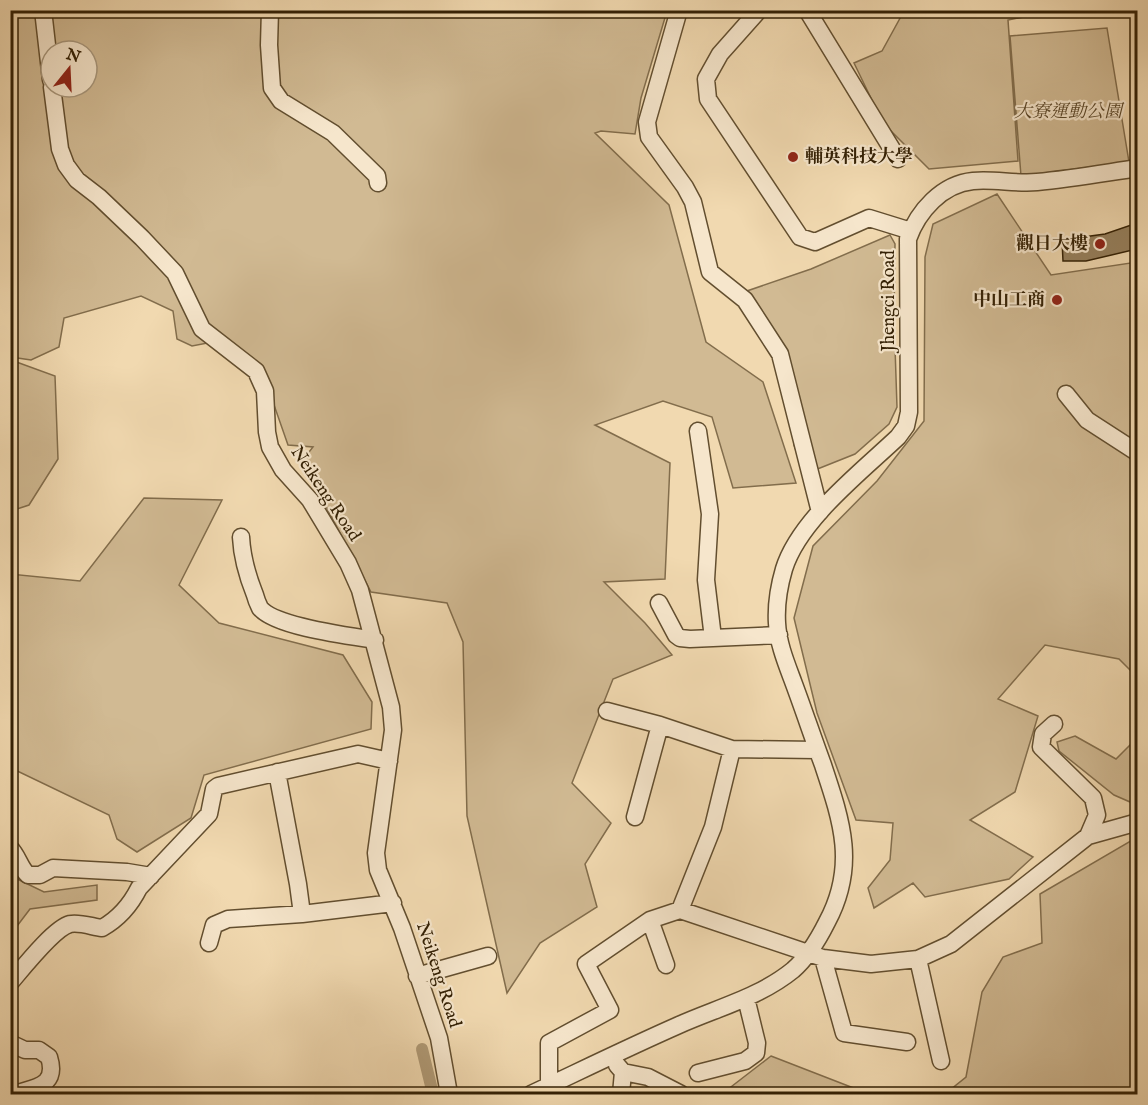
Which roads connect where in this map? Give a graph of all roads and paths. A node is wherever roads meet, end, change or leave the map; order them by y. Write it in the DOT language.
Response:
graph roads {
  1 [pos="43,10"];
  2 [pos="270,10"];
  3 [pos="679,10"];
  4 [pos="759,10"];
  5 [pos="807,10"];
  6 [pos="46,39"];
  7 [pos="54,99"];
  8 [pos="898,159"];
  9 [pos="1137,168"];
  10 [pos="378,183"];
  11 [pos="911,231"];
  12 [pos="1066,394"];
  13 [pos="698,431"];
  14 [pos="1137,453"];
  15 [pos="820,512"];
  16 [pos="241,537"];
  17 [pos="659,603"];
  18 [pos="779,635"];
  19 [pos="713,638"];
  20 [pos="375,640"];
  21 [pos="607,711"];
  22 [pos="1054,724"];
  23 [pos="660,725"];
  24 [pos="732,749"];
  25 [pos="817,750"];
  26 [pos="389,762"];
  27 [pos="277,772"];
  28 [pos="635,817"];
  29 [pos="1137,822"];
  30 [pos="1088,836"];
  31 [pos="10,848"];
  32 [pos="141,888"];
  33 [pos="393,903"];
  34 [pos="680,910"];
  35 [pos="302,914"];
  36 [pos="650,920"];
  37 [pos="209,943"];
  38 [pos="816,955"];
  39 [pos="488,956"];
  40 [pos="918,959"];
  41 [pos="666,965"];
  42 [pos="417,976"];
  43 [pos="10,983"];
  44 [pos="746,998"];
  45 [pos="907,1042"];
  46 [pos="10,1043"];
  47 [pos="611,1057"];
  48 [pos="941,1061"];
  49 [pos="623,1072"];
  50 [pos="698,1072"];
  51 [pos="549,1086"];
  52 [pos="15,1095"];
  53 [pos="449,1095"];
  54 [pos="531,1095"];
  55 [pos="621,1095"];
  56 [pos="681,1095"];
  1 -- 6 [label="street"];
  2 -- 10 [label="street"];
  3 -- 15 [label="street"];
  4 -- 11 [label="street"];
  5 -- 8 [label="street"];
  7 -- 20 [label="street, Neikeng Road"];
  9 -- 11 [label="street, Jhengci Road"];
  11 -- 15 [label="street, Jhengci Road"];
  12 -- 14 [label="street"];
  13 -- 19 [label="street"];
  15 -- 18 [label="street"];
  16 -- 20 [label="street"];
  17 -- 19 [label="street"];
  18 -- 19 [label="street"];
  18 -- 25 [label="street"];
  20 -- 26 [label="street, Neikeng Road"];
  21 -- 23 [label="street"];
  22 -- 30 [label="street"];
  23 -- 24 [label="street"];
  23 -- 28 [label="street"];
  24 -- 25 [label="street"];
  24 -- 34 [label="street"];
  25 -- 38 [label="street"];
  26 -- 27 [label="street"];
  26 -- 33 [label="street, Neikeng Road"];
  27 -- 32 [label="street"];
  27 -- 35 [label="street"];
  29 -- 30 [label="street"];
  30 -- 40 [label="street"];
  31 -- 32 [label="street"];
  32 -- 43 [label="street"];
  33 -- 35 [label="street"];
  33 -- 42 [label="street, Neikeng Road"];
  34 -- 36 [label="street"];
  34 -- 38 [label="street"];
  35 -- 37 [label="street"];
  36 -- 41 [label="street"];
  36 -- 51 [label="street"];
  38 -- 40 [label="street"];
  38 -- 44 [label="street"];
  38 -- 45 [label="street"];
  39 -- 42 [label="street"];
  40 -- 48 [label="street"];
  42 -- 53 [label="street, Neikeng Road"];
  44 -- 47 [label="street"];
  44 -- 50 [label="street"];
  46 -- 52 [label="street"];
  47 -- 49 [label="street"];
  47 -- 51 [label="street"];
  49 -- 55 [label="street"];
  49 -- 56 [label="street"];
  51 -- 54 [label="street"];
}
